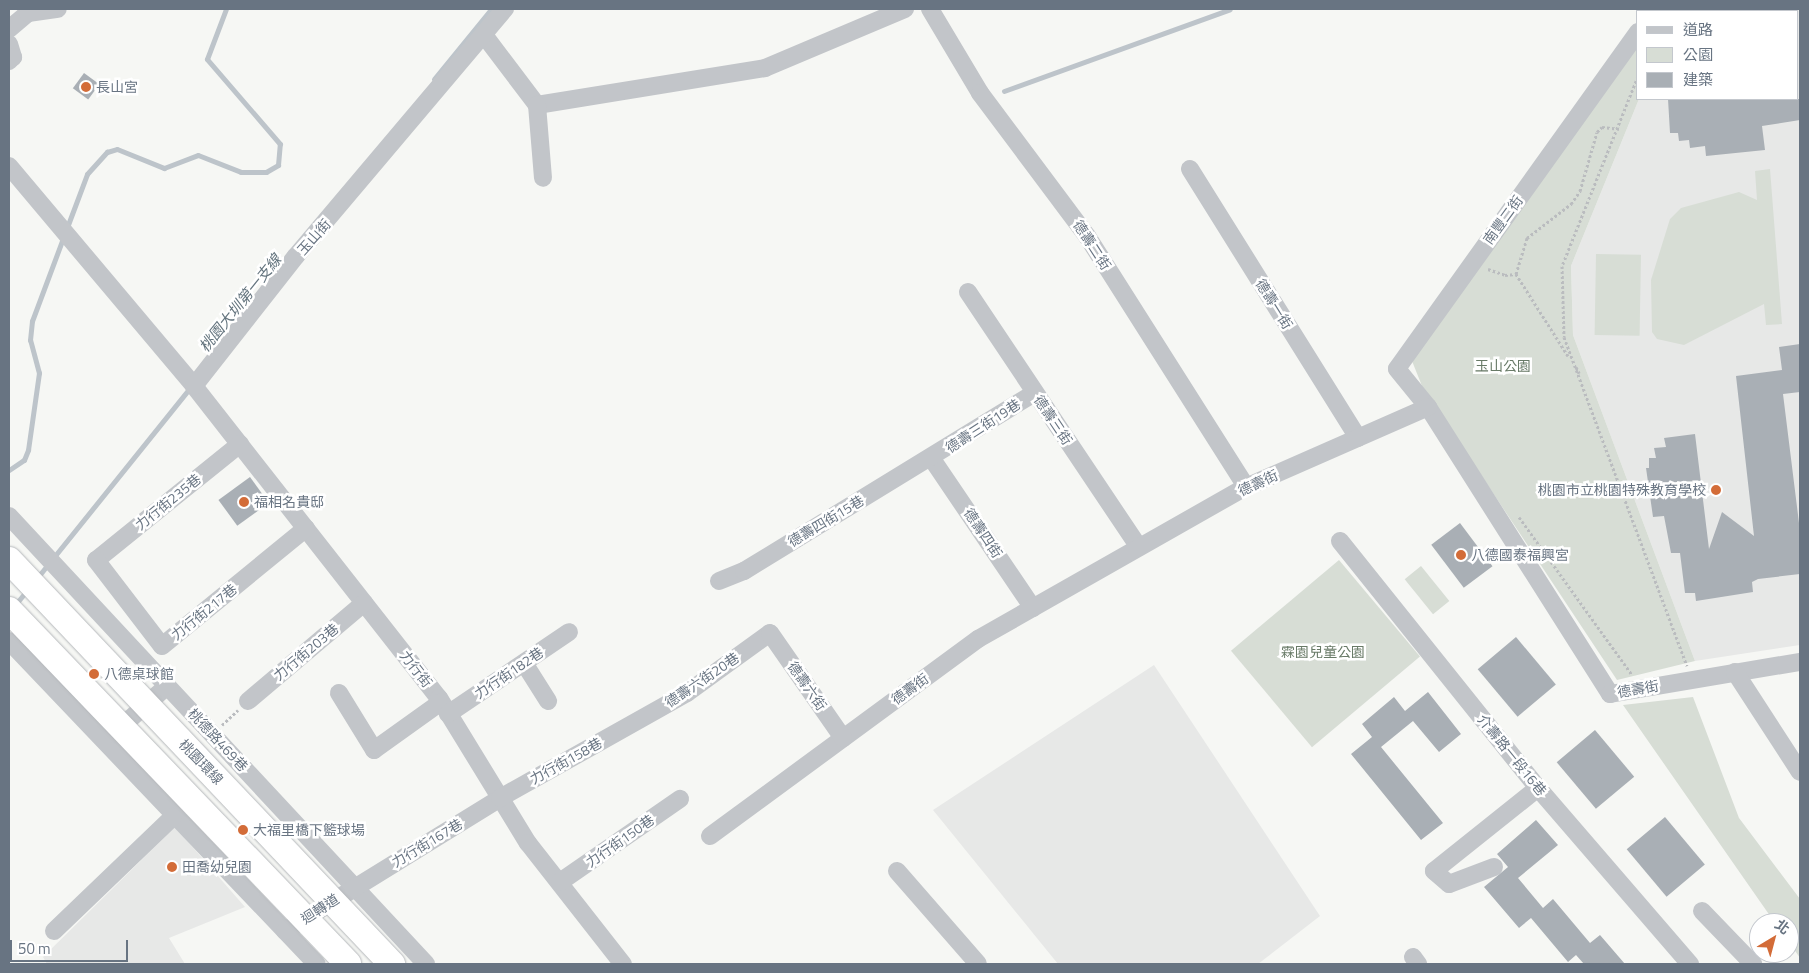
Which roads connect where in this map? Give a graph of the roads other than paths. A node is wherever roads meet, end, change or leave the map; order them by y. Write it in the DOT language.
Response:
graph roads {
  1 [pos="58,9"];
  2 [pos="505,9"];
  3 [pos="905,9"];
  4 [pos="930,9"];
  5 [pos="9,29"];
  6 [pos="484,35"];
  7 [pos="1636,35"];
  8 [pos="9,44"];
  9 [pos="9,62"];
  10 [pos="537,105"];
  11 [pos="9,166"];
  12 [pos="1190,169"];
  13 [pos="543,178"];
  14 [pos="968,292"];
  15 [pos="194,386"];
  16 [pos="1034,393"];
  17 [pos="1428,407"];
  18 [pos="1358,438"];
  19 [pos="240,444"];
  20 [pos="932,459"];
  21 [pos="1246,487"];
  22 [pos="9,516"];
  23 [pos="306,528"];
  24 [pos="1340,541"];
  25 [pos="1139,548"];
  26 [pos="9,560"];
  27 [pos="96,560"];
  28 [pos="719,581"];
  29 [pos="364,603"];
  30 [pos="1033,608"];
  31 [pos="9,610"];
  32 [pos="569,632"];
  33 [pos="770,633"];
  34 [pos="9,641"];
  35 [pos="1800,662"];
  36 [pos="524,663"];
  37 [pos="1735,672"];
  38 [pos="167,686"];
  39 [pos="339,693"];
  40 [pos="248,701"];
  41 [pos="548,701"];
  42 [pos="445,708"];
  43 [pos="631,724"];
  44 [pos="843,738"];
  45 [pos="104,743"];
  46 [pos="1800,772"];
  47 [pos="1538,788"];
  48 [pos="500,798"];
  49 [pos="680,799"];
  50 [pos="173,817"];
  51 [pos="710,836"];
  52 [pos="1494,867"];
  53 [pos="897,871"];
  54 [pos="560,882"];
  55 [pos="354,887"];
  56 [pos="1702,911"];
  57 [pos="54,931"];
  58 [pos="285,931"];
  59 [pos="979,963"];
  60 [pos="317,964"];
  61 [pos="348,964"];
  62 [pos="392,964"];
  63 [pos="426,964"];
  64 [pos="623,964"];
  65 [pos="1690,964"];
  66 [pos="1753,964"];
  1 -- 5 [label="street"];
  2 -- 6 [label="street, 玉山街"];
  3 -- 10 [label="street"];
  4 -- 21 [label="street, 德壽二街"];
  6 -- 10 [label="street"];
  6 -- 15 [label="street, 玉山街"];
  7 -- 17 [label="street, 南豐二街"];
  8 -- 9 [label="street"];
  10 -- 13 [label="street"];
  11 -- 15 [label="street"];
  12 -- 18 [label="street, 德壽一街"];
  14 -- 16 [label="street, 德壽三街"];
  15 -- 19 [label="street, 力行街"];
  16 -- 20 [label="street, 德壽三街19巷"];
  16 -- 25 [label="street, 德壽三街"];
  17 -- 18 [label="street, 德壽街"];
  17 -- 37 [label="street, 德壽街"];
  18 -- 21 [label="street, 德壽街"];
  19 -- 23 [label="street, 力行街"];
  19 -- 27 [label="street, 力行街235巷"];
  20 -- 28 [label="street, 德壽四街15巷"];
  20 -- 30 [label="street, 德壽四街"];
  21 -- 25 [label="street, 德壽街"];
  22 -- 38 [label="street, 桃德路469巷"];
  23 -- 27 [label="street, 力行街217巷"];
  23 -- 29 [label="street, 力行街"];
  24 -- 47 [label="street, 介壽路一段16巷"];
  25 -- 30 [label="street, 德壽街"];
  26 -- 62 [label="highway, 桃園環線, bridge"];
  29 -- 40 [label="street, 力行街203巷"];
  29 -- 42 [label="street, 力行街"];
  30 -- 44 [label="street, 德壽街"];
  31 -- 61 [label="highway, bridge"];
  32 -- 36 [label="street, 力行街182巷"];
  33 -- 43 [label="street, 德壽六街20巷"];
  33 -- 44 [label="street, 德壽六街"];
  34 -- 45 [label="street"];
  35 -- 37 [label="street, 德壽街"];
  36 -- 41 [label="street"];
  36 -- 42 [label="street, 力行街182巷"];
  37 -- 46 [label="street"];
  38 -- 45 [label="street"];
  38 -- 55 [label="street, 桃德路469巷"];
  39 -- 42 [label="street, 力行街182巷"];
  42 -- 48 [label="street, 力行街"];
  43 -- 48 [label="street, 力行街158巷"];
  44 -- 51 [label="street, 德壽街"];
  45 -- 50 [label="street"];
  47 -- 52 [label="street"];
  47 -- 65 [label="street, 介壽路一段16巷"];
  48 -- 54 [label="street, 力行街"];
  48 -- 55 [label="street, 力行街167巷"];
  49 -- 54 [label="street, 力行街150巷"];
  50 -- 57 [label="street"];
  50 -- 58 [label="street"];
  53 -- 59 [label="street"];
  54 -- 64 [label="street, 力行街"];
  55 -- 58 [label="street, 迴轉道"];
  55 -- 63 [label="street, 桃德路469巷"];
  56 -- 66 [label="street"];
  58 -- 60 [label="street"];
}
